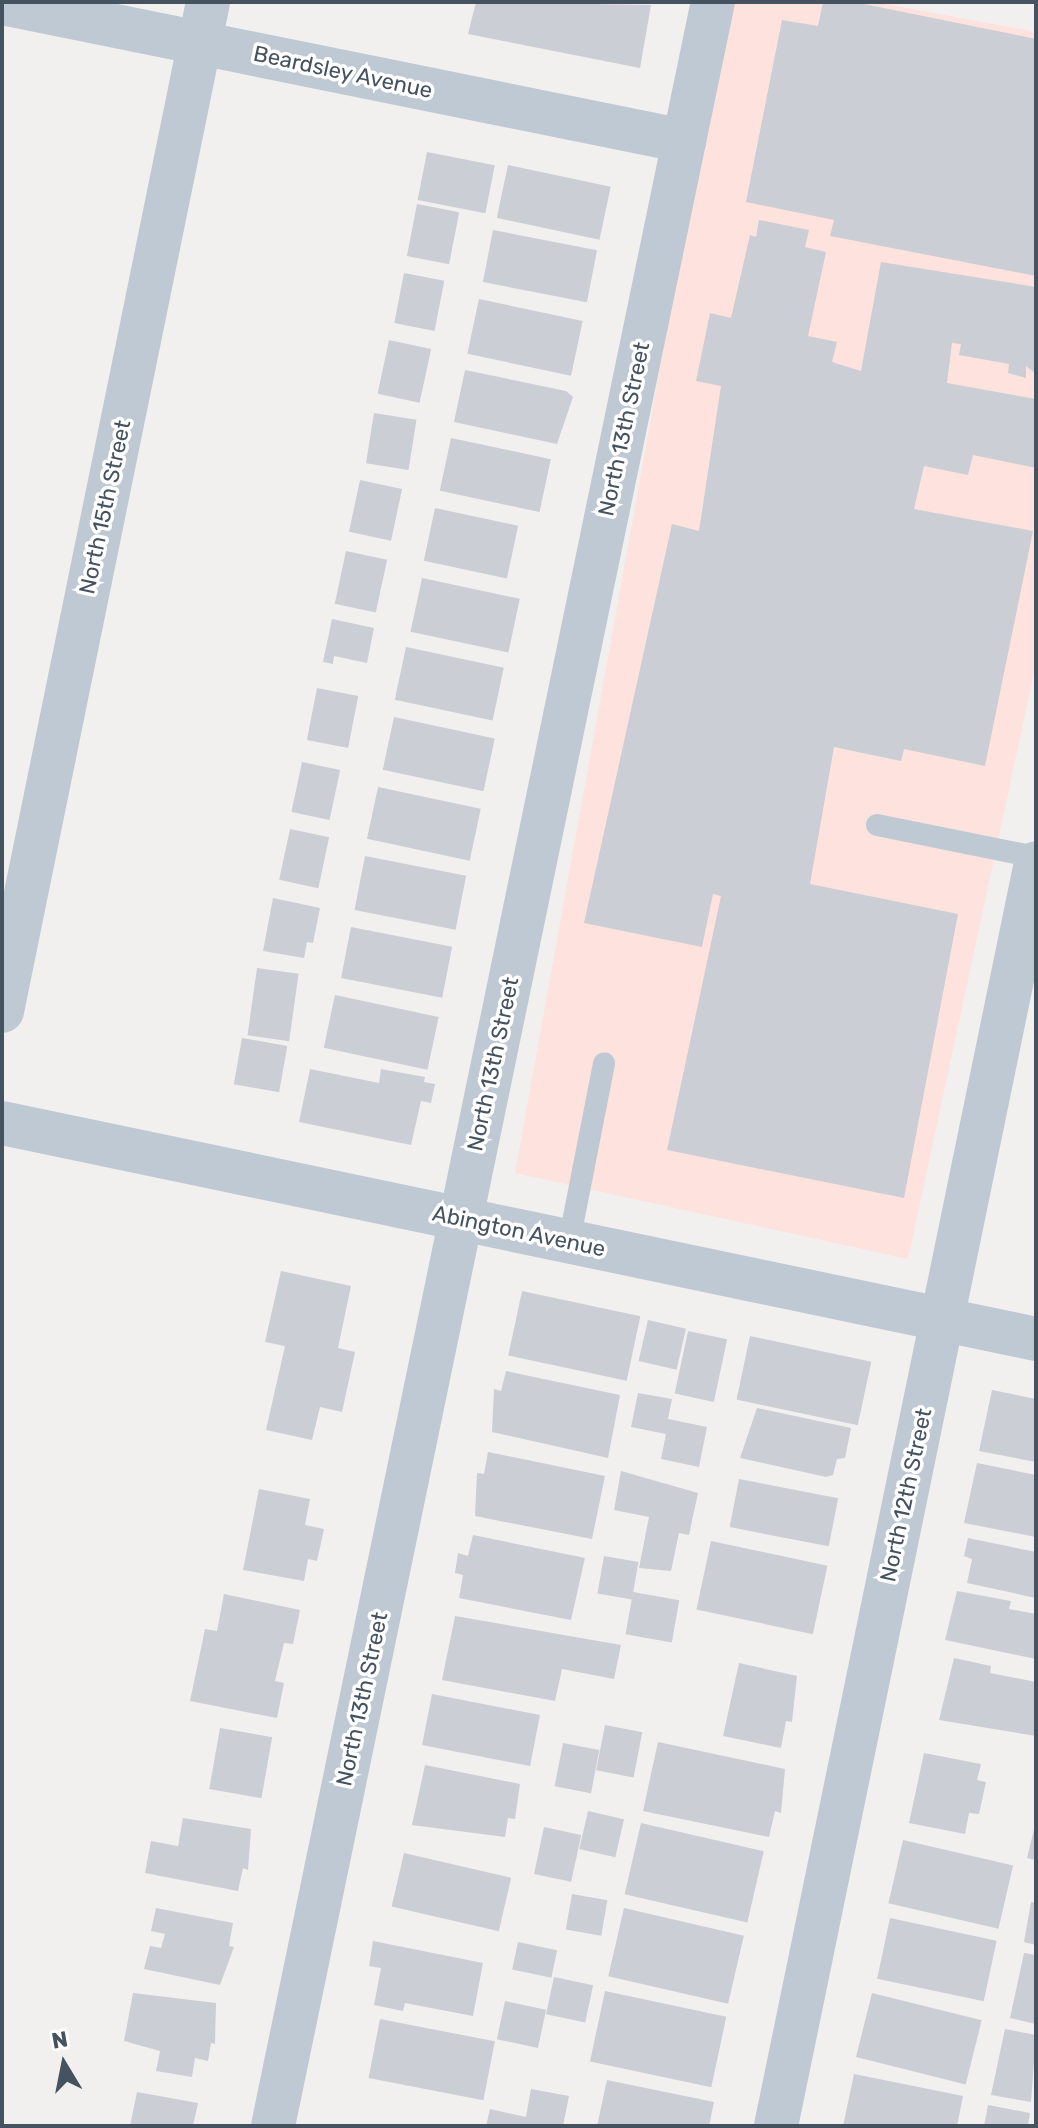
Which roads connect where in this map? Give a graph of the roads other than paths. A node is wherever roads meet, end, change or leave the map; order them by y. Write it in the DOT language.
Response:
graph roads {
  1 [pos="713,2"];
  2 [pos="2,3"];
  3 [pos="204,22"];
  4 [pos="684,141"];
  5 [pos="877,825"];
  6 [pos="1036,860"];
  7 [pos="2,1011"];
  8 [pos="604,1063"];
  9 [pos="2,1123"];
  10 [pos="461,1220"];
  11 [pos="569,1242"];
  12 [pos="942,1319"];
  13 [pos="1036,1339"];
  14 [pos="273,2126"];
  15 [pos="776,2126"];
  1 -- 4 [label="street, North 13th Street"];
  2 -- 3 [label="street, Beardsley Avenue"];
  3 -- 4 [label="street, Beardsley Avenue"];
  3 -- 7 [label="street, North 15th Street"];
  4 -- 10 [label="street, North 13th Street"];
  5 -- 6 [label="lane"];
  6 -- 12 [label="street, North 12th Street"];
  8 -- 11 [label="lane"];
  9 -- 10 [label="street, Abington Avenue"];
  10 -- 11 [label="street, Abington Avenue"];
  10 -- 14 [label="street, North 13th Street"];
  11 -- 12 [label="street, Abington Avenue"];
  12 -- 13 [label="street, Abington Avenue"];
  12 -- 15 [label="street, North 12th Street"];
}
